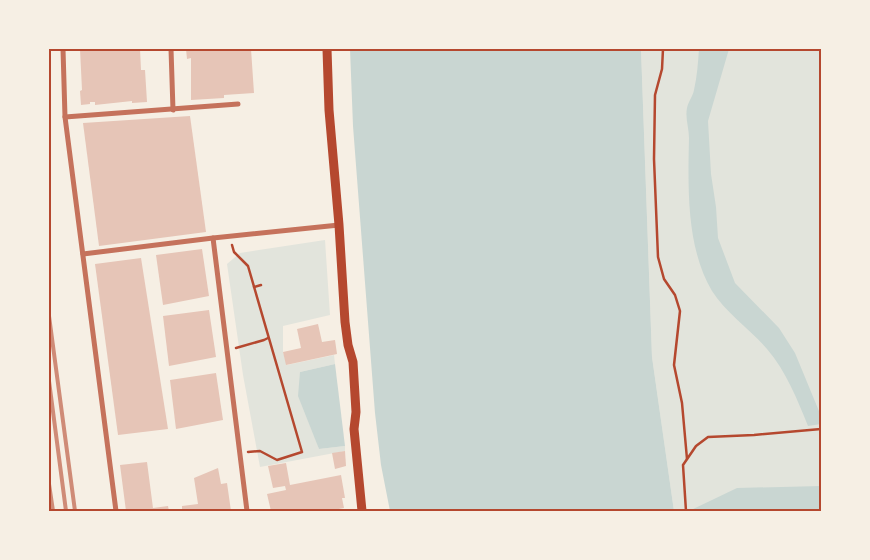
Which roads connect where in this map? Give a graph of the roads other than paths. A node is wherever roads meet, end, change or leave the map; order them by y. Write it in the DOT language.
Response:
graph roads {
  1 [pos="62,49"];
  2 [pos="170,49"];
  3 [pos="327,49"];
  4 [pos="238,104"];
  5 [pos="173,110"];
  6 [pos="65,118"];
  7 [pos="339,225"];
  8 [pos="213,238"];
  9 [pos="83,254"];
  10 [pos="116,511"];
  11 [pos="247,511"];
  12 [pos="362,511"];
  1 -- 6 [label="street"];
  2 -- 5 [label="street"];
  3 -- 7 [label="main road"];
  4 -- 5 [label="street"];
  5 -- 6 [label="street"];
  6 -- 9 [label="street"];
  7 -- 8 [label="street"];
  7 -- 12 [label="main road"];
  8 -- 9 [label="street"];
  8 -- 11 [label="street"];
  9 -- 10 [label="street"];
}
